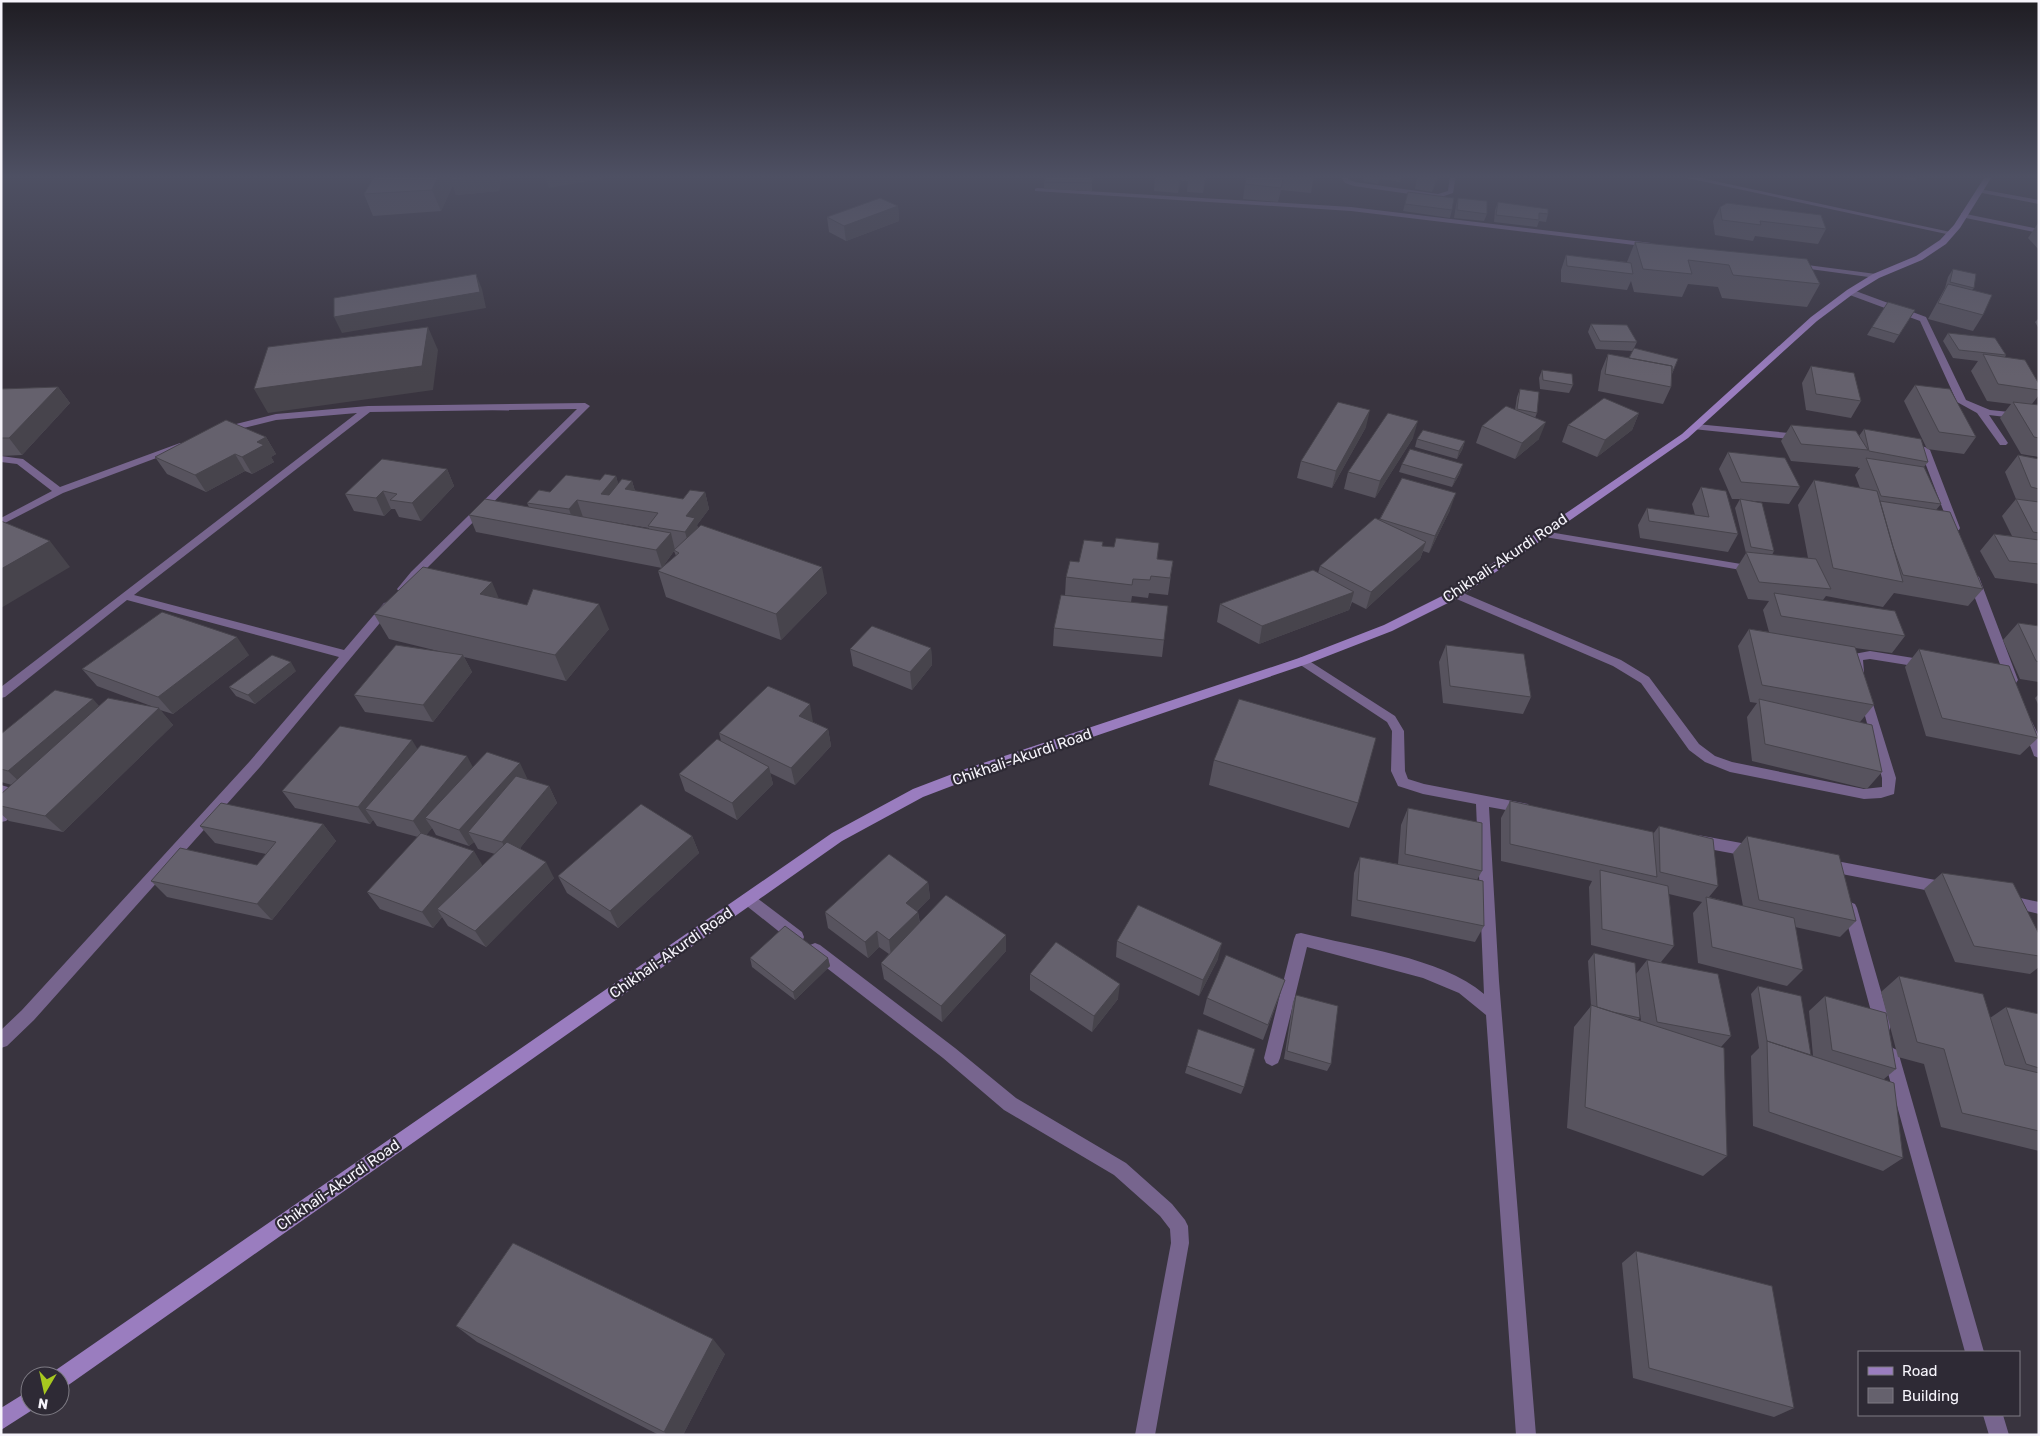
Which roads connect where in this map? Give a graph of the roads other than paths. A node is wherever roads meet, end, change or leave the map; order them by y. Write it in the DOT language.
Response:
graph roads {
  1 [pos="1623,242"];
  2 [pos="1943,242"];
  3 [pos="1656,246"];
  4 [pos="1790,264"];
  5 [pos="1876,276"];
  6 [pos="1850,292"];
  7 [pos="368,409"];
  8 [pos="1981,411"];
  9 [pos="2039,418"];
  10 [pos="1696,427"];
  11 [pos="212,434"];
  12 [pos="1811,438"];
  13 [pos="194,441"];
  14 [pos="2003,443"];
  15 [pos="1897,447"];
  16 [pos="1,459"];
  17 [pos="59,491"];
  18 [pos="1,522"];
  19 [pos="1543,534"];
  20 [pos="1959,541"];
  21 [pos="1970,568"];
  22 [pos="1755,570"];
  23 [pos="1456,594"];
  24 [pos="125,596"];
  25 [pos="347,655"];
  26 [pos="1303,661"];
  27 [pos="1936,666"];
  28 [pos="1,694"];
  29 [pos="2017,694"];
  30 [pos="2023,711"];
  31 [pos="2039,753"];
  32 [pos="1,790"];
  33 [pos="1482,800"];
  34 [pos="1540,811"];
  35 [pos="1,817"];
  36 [pos="1684,838"];
  37 [pos="1761,853"];
  38 [pos="1809,862"];
  39 [pos="1838,867"];
  40 [pos="1961,891"];
  41 [pos="1990,898"];
  42 [pos="748,900"];
  43 [pos="2039,908"];
  44 [pos="1494,1012"];
  45 [pos="1,1041"];
  46 [pos="1272,1058"];
  47 [pos="1975,1351"];
  48 [pos="70,1372"];
  49 [pos="20,1407"];
  50 [pos="1993,1416"];
  51 [pos="1,1420"];
  52 [pos="1145,1435"];
  53 [pos="1526,1435"];
  54 [pos="1999,1435"];
  1 -- 3 [label="street"];
  2 -- 5 [label="main road, Chikhali-Akurdi Road"];
  4 -- 5 [label="street"];
  5 -- 6 [label="main road, Chikhali-Akurdi Road"];
  6 -- 8 [label="street"];
  6 -- 10 [label="main road, Chikhali-Akurdi Road"];
  7 -- 11 [label="street"];
  7 -- 24 [label="street"];
  7 -- 25 [label="street"];
  8 -- 9 [label="street"];
  8 -- 14 [label="street"];
  10 -- 12 [label="street"];
  10 -- 19 [label="main road, Chikhali-Akurdi Road"];
  13 -- 17 [label="street"];
  15 -- 20 [label="street"];
  16 -- 17 [label="street"];
  17 -- 18 [label="street"];
  19 -- 22 [label="street"];
  19 -- 23 [label="main road, Chikhali-Akurdi Road"];
  21 -- 29 [label="street"];
  23 -- 26 [label="main road, Chikhali-Akurdi Road"];
  23 -- 27 [label="street"];
  24 -- 25 [label="street"];
  24 -- 28 [label="street"];
  25 -- 45 [label="street"];
  26 -- 33 [label="street"];
  26 -- 42 [label="main road, Chikhali-Akurdi Road"];
  30 -- 31 [label="street"];
  32 -- 35 [label="street"];
  33 -- 34 [label="street"];
  33 -- 44 [label="street"];
  36 -- 37 [label="street"];
  38 -- 39 [label="street"];
  39 -- 40 [label="street"];
  39 -- 47 [label="street"];
  41 -- 43 [label="street"];
  42 -- 48 [label="main road, Chikhali-Akurdi Road"];
  42 -- 52 [label="street"];
  44 -- 46 [label="street"];
  44 -- 53 [label="street"];
  49 -- 51 [label="main road"];
  50 -- 54 [label="street"];
}
